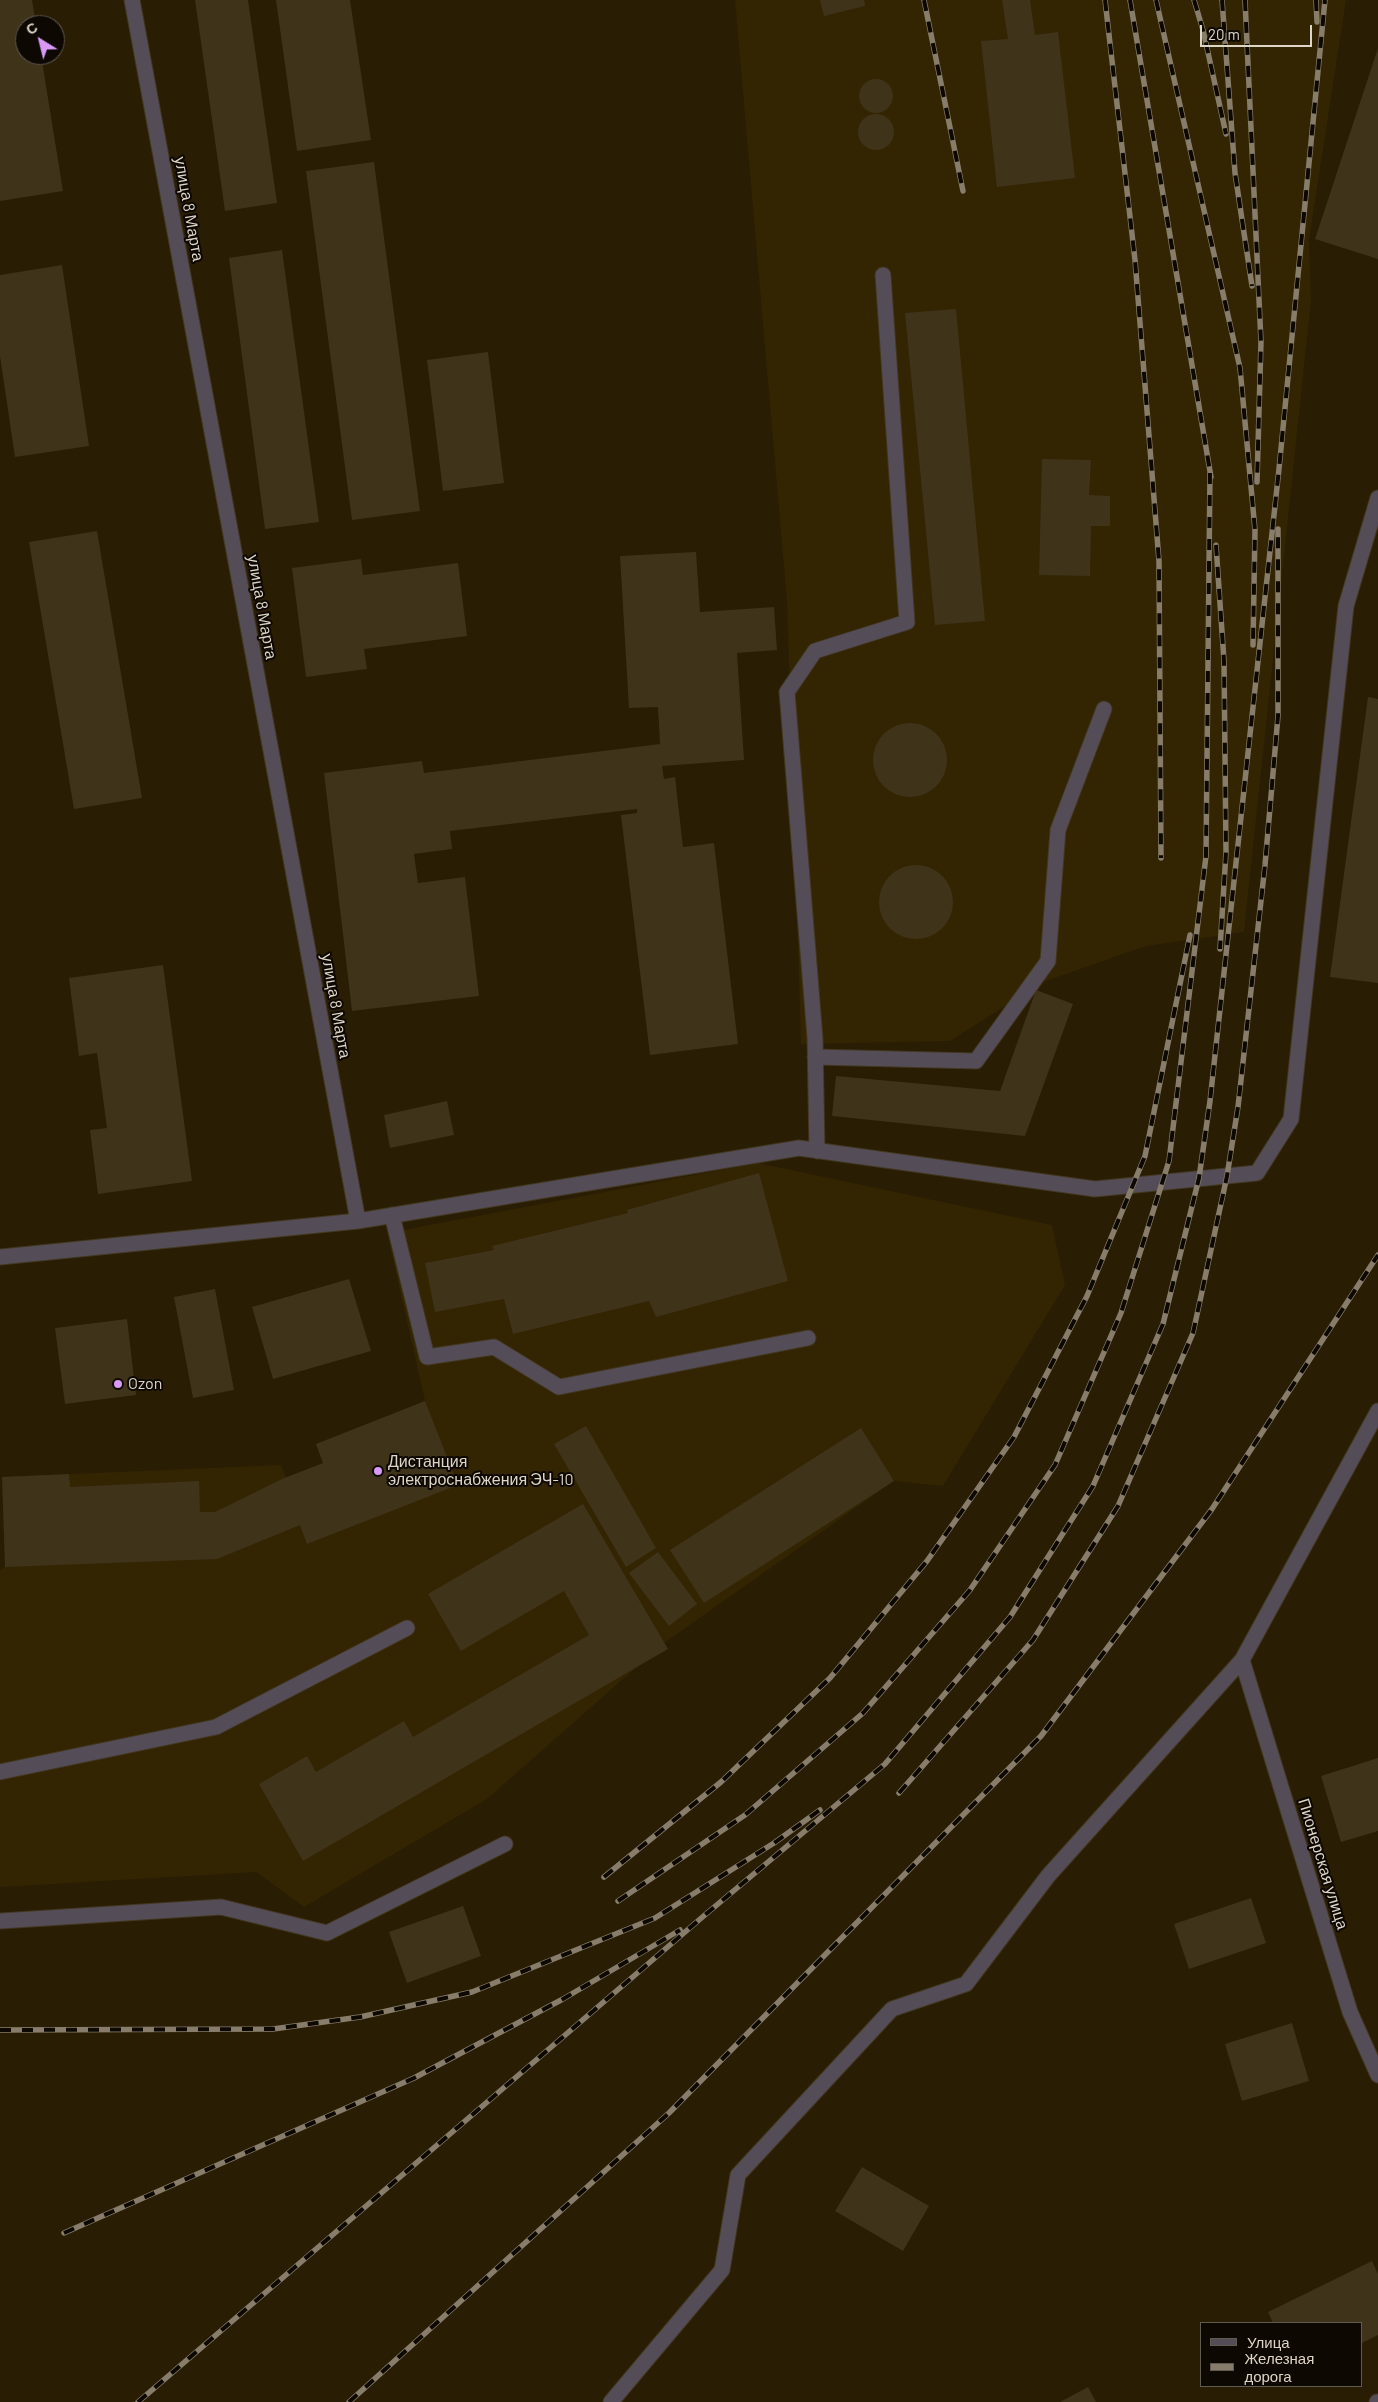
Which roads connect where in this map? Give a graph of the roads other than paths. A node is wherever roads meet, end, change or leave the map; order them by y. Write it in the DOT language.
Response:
graph roads {
  1 [pos="132,0"];
  2 [pos="883,275"];
  3 [pos="1378,498"];
  4 [pos="1104,709"];
  5 [pos="815,1057"];
  6 [pos="817,1151"];
  7 [pos="392,1215"];
  8 [pos="358,1221"];
  9 [pos="0,1256"];
  10 [pos="808,1338"];
  11 [pos="1378,1411"];
  12 [pos="407,1628"];
  13 [pos="1242,1660"];
  14 [pos="0,1772"];
  15 [pos="505,1844"];
  16 [pos="0,1921"];
  17 [pos="1378,2075"];
  18 [pos="611,2402"];
  1 -- 8 [label="street, улица 8 Марта"];
  2 -- 5 [label="street"];
  3 -- 6 [label="street"];
  4 -- 5 [label="street"];
  5 -- 6 [label="street"];
  6 -- 7 [label="street"];
  7 -- 8 [label="street"];
  7 -- 10 [label="street"];
  8 -- 9 [label="street"];
  11 -- 13 [label="street"];
  12 -- 14 [label="street"];
  13 -- 17 [label="street, Пионерская улица"];
  13 -- 18 [label="street"];
  15 -- 16 [label="street"];
}
